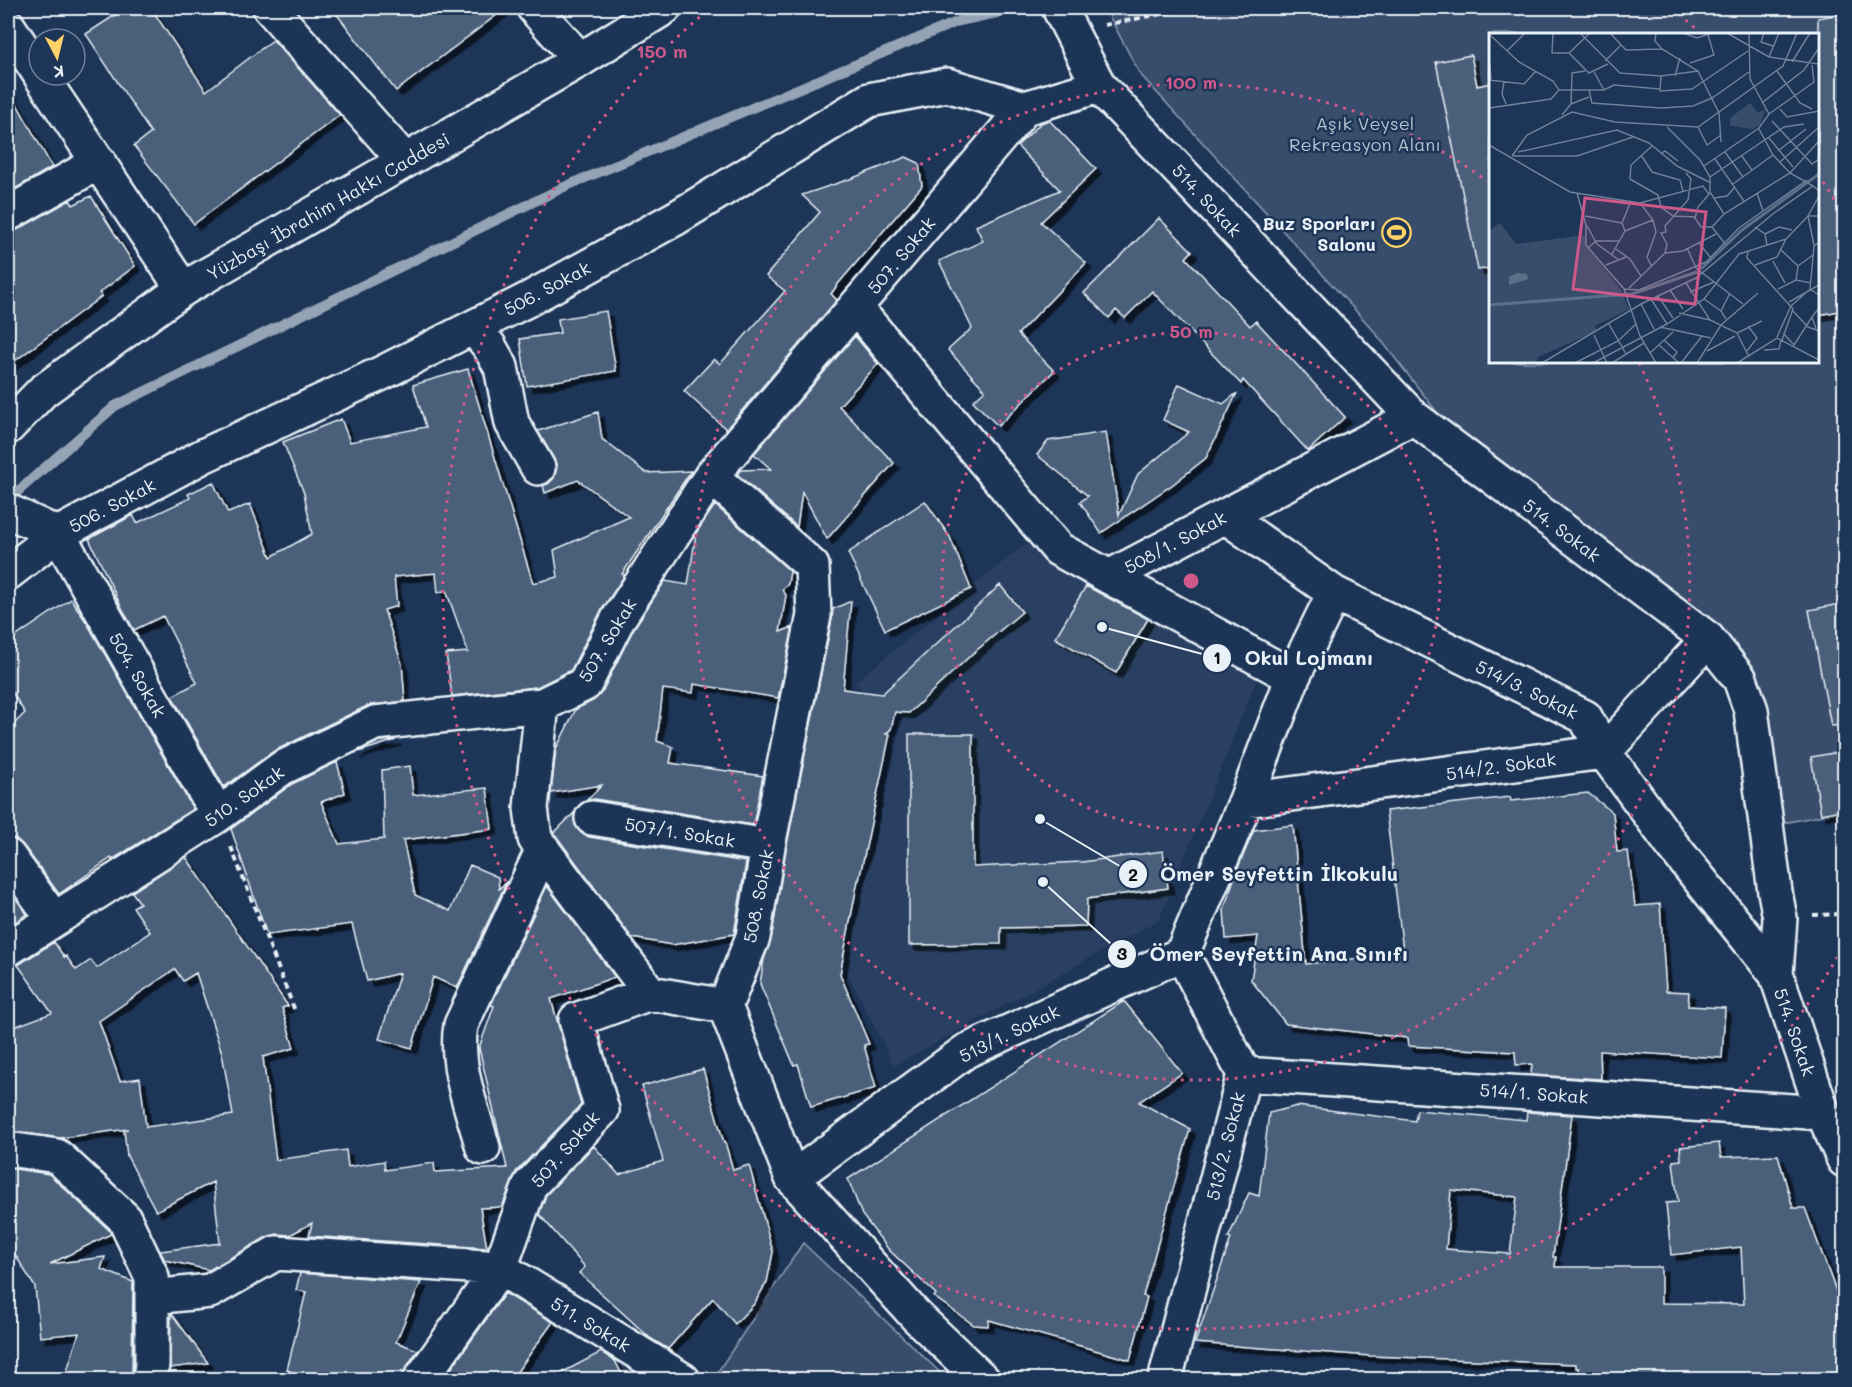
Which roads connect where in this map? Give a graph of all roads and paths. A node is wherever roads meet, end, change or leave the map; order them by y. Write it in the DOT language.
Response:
graph roads {
  1 [pos="21,8"];
  2 [pos="270,8"];
  3 [pos="534,8"];
  4 [pos="664,8"];
  5 [pos="1192,8"];
  6 [pos="8,18"];
  7 [pos="1065,20"];
  8 [pos="8,26"];
  9 [pos="27,54"];
  10 [pos="580,60"];
  11 [pos="1099,86"];
  12 [pos="49,87"];
  13 [pos="1025,108"];
  14 [pos="405,161"];
  15 [pos="99,162"];
  16 [pos="8,214"];
  17 [pos="183,289"];
  18 [pos="856,308"];
  19 [pos="473,327"];
  20 [pos="1413,417"];
  21 [pos="8,427"];
  22 [pos="538,468"];
  23 [pos="711,476"];
  24 [pos="8,511"];
  25 [pos="1225,516"];
  26 [pos="58,534"];
  27 [pos="8,573"];
  28 [pos="1109,577"];
  29 [pos="1334,593"];
  30 [pos="1708,639"];
  31 [pos="1293,677"];
  32 [pos="542,705"];
  33 [pos="1604,752"];
  34 [pos="1246,800"];
  35 [pos="218,815"];
  36 [pos="592,818"];
  37 [pos="768,846"];
  38 [pos="543,849"];
  39 [pos="8,856"];
  40 [pos="53,918"];
  41 [pos="8,949"];
  42 [pos="1182,954"];
  43 [pos="1776,974"];
  44 [pos="650,993"];
  45 [pos="725,1006"];
  46 [pos="295,1011"];
  47 [pos="1244,1074"];
  48 [pos="1823,1113"];
  49 [pos="483,1148"];
  50 [pos="8,1149"];
  51 [pos="1845,1160"];
  52 [pos="792,1178"];
  53 [pos="500,1268"];
  54 [pos="153,1297"];
  55 [pos="150,1380"];
  56 [pos="420,1380"];
  57 [pos="683,1380"];
  58 [pos="983,1380"];
  59 [pos="1165,1380"];
  1 -- 6 [label="street"];
  2 -- 14 [label="street"];
  3 -- 10 [label="street"];
  4 -- 10 [label="street, Yüzbaşı İbrahim Hakkı Caddesi"];
  5 -- 7 [label="path"];
  7 -- 11 [label="street, 514. Sokak"];
  8 -- 9 [label="street"];
  10 -- 14 [label="street, Yüzbaşı İbrahim Hakkı Caddesi"];
  11 -- 13 [label="street"];
  11 -- 20 [label="street, 514. Sokak"];
  12 -- 15 [label="street"];
  13 -- 18 [label="street, 507. Sokak"];
  13 -- 19 [label="street, 506. Sokak"];
  14 -- 17 [label="street, Yüzbaşı İbrahim Hakkı Caddesi"];
  15 -- 16 [label="street"];
  15 -- 17 [label="street"];
  17 -- 21 [label="street, Yüzbaşı İbrahim Hakkı Caddesi"];
  18 -- 23 [label="street, 507. Sokak"];
  18 -- 28 [label="street, 508/1. Sokak"];
  19 -- 22 [label="street"];
  19 -- 26 [label="street, 506. Sokak"];
  20 -- 25 [label="street, 508/1. Sokak"];
  20 -- 30 [label="street, 514. Sokak"];
  23 -- 32 [label="street, 507. Sokak"];
  23 -- 37 [label="street, 508. Sokak"];
  24 -- 26 [label="street"];
  25 -- 28 [label="street, 508/1. Sokak"];
  25 -- 29 [label="street, 514/3. Sokak"];
  26 -- 27 [label="street, 506. Sokak"];
  26 -- 35 [label="street, 504. Sokak"];
  28 -- 31 [label="street"];
  29 -- 31 [label="street"];
  29 -- 33 [label="street, 514/3. Sokak"];
  30 -- 33 [label="street"];
  30 -- 43 [label="street, 514. Sokak"];
  31 -- 34 [label="street"];
  32 -- 35 [label="street, 510. Sokak"];
  32 -- 38 [label="street"];
  33 -- 34 [label="street, 514/2. Sokak"];
  33 -- 43 [label="street, 514/3. Sokak"];
  34 -- 42 [label="street"];
  35 -- 40 [label="street, 510. Sokak"];
  35 -- 46 [label="path"];
  36 -- 37 [label="street, 507/1. Sokak"];
  37 -- 45 [label="street, 508. Sokak"];
  38 -- 44 [label="street"];
  38 -- 49 [label="street"];
  39 -- 40 [label="street"];
  40 -- 41 [label="street, 510. Sokak"];
  42 -- 47 [label="street, 513/2. Sokak"];
  42 -- 52 [label="street, 513/1. Sokak"];
  43 -- 48 [label="street, 514. Sokak"];
  44 -- 45 [label="street"];
  44 -- 53 [label="street, 507. Sokak"];
  45 -- 52 [label="street"];
  47 -- 48 [label="street, 514/1. Sokak"];
  47 -- 59 [label="street, 513/2. Sokak"];
  48 -- 51 [label="street, 514. Sokak"];
  50 -- 54 [label="street"];
  52 -- 58 [label="street"];
  53 -- 54 [label="street"];
  53 -- 56 [label="street"];
  53 -- 57 [label="street, 511. Sokak"];
  54 -- 55 [label="street"];
}
